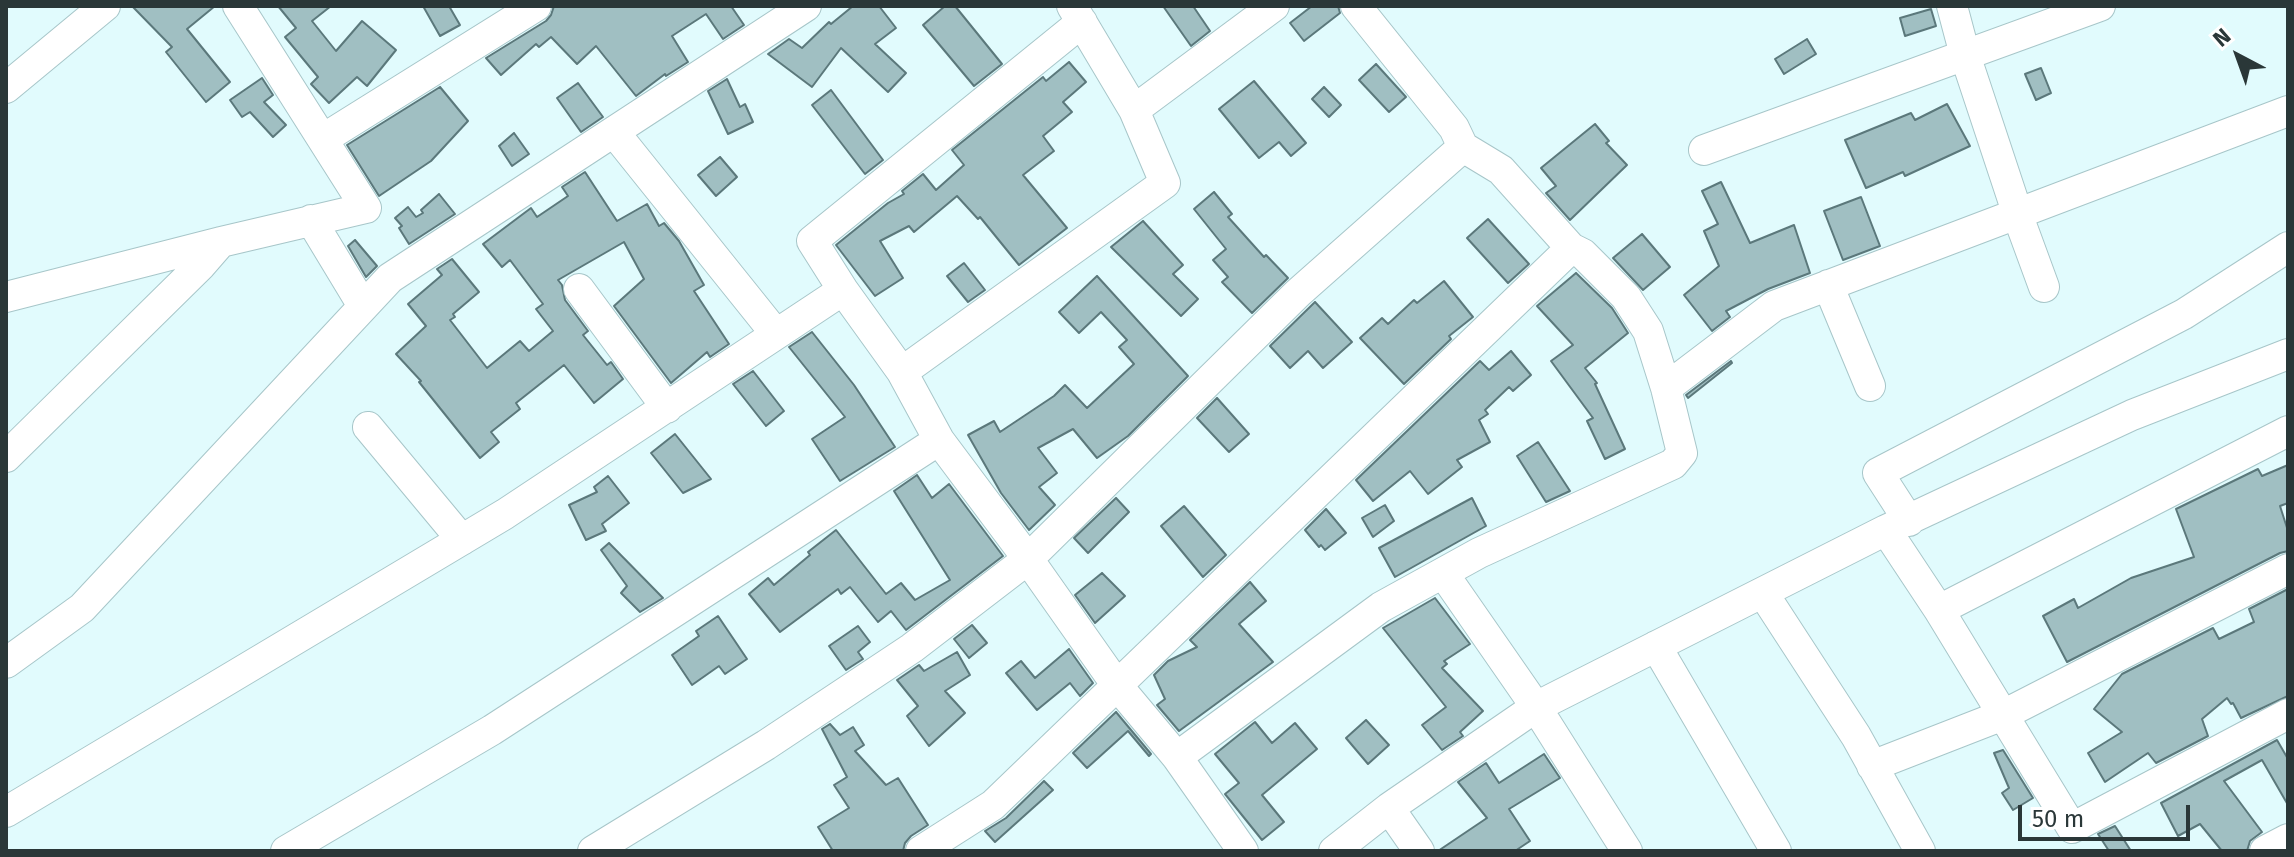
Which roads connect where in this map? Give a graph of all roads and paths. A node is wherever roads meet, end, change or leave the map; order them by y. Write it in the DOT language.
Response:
graph roads {
  1 [pos="105,6"];
  2 [pos="238,6"];
  3 [pos="536,6"];
  4 [pos="806,6"];
  5 [pos="1274,6"];
  6 [pos="1356,6"];
  7 [pos="1952,6"];
  8 [pos="2100,6"];
  9 [pos="1077,14"];
  10 [pos="1965,55"];
  11 [pos="6,88"];
  12 [pos="1134,110"];
  13 [pos="2288,111"];
  14 [pos="614,132"];
  15 [pos="323,139"];
  16 [pos="1463,147"];
  17 [pos="1704,150"];
  18 [pos="2017,214"];
  19 [pos="311,220"];
  20 [pos="221,242"];
  21 [pos="2288,247"];
  22 [pos="1571,248"];
  23 [pos="1828,285"];
  24 [pos="2044,287"];
  25 [pos="579,289"];
  26 [pos="843,290"];
  27 [pos="6,297"];
  28 [pos="363,306"];
  29 [pos="776,334"];
  30 [pos="2288,354"];
  31 [pos="902,372"];
  32 [pos="1870,386"];
  33 [pos="1666,388"];
  34 [pos="667,408"];
  35 [pos="368,427"];
  36 [pos="2288,431"];
  37 [pos="939,440"];
  38 [pos="6,457"];
  39 [pos="1897,525"];
  40 [pos="462,540"];
  41 [pos="1028,559"];
  42 [pos="2288,569"];
  43 [pos="1443,573"];
  44 [pos="1763,593"];
  45 [pos="1939,610"];
  46 [pos="1656,646"];
  47 [pos="6,663"];
  48 [pos="1116,684"];
  49 [pos="1536,707"];
  50 [pos="2288,714"];
  51 [pos="2003,715"];
  52 [pos="1177,757"];
  53 [pos="1872,766"];
  54 [pos="1389,808"];
  55 [pos="6,812"];
  56 [pos="2288,839"];
  57 [pos="286,851"];
  58 [pos="593,851"];
  59 [pos="921,851"];
  60 [pos="1243,851"];
  61 [pos="1334,851"];
  62 [pos="1419,851"];
  63 [pos="1627,851"];
  64 [pos="1776,851"];
  65 [pos="1920,851"];
  66 [pos="2265,851"];
  1 -- 11 [label="street"];
  2 -- 15 [label="street"];
  3 -- 15 [label="street"];
  4 -- 14 [label="street"];
  5 -- 12 [label="street"];
  6 -- 16 [label="street"];
  7 -- 10 [label="street"];
  8 -- 10 [label="street"];
  9 -- 12 [label="street"];
  9 -- 26 [label="street"];
  10 -- 17 [label="street"];
  10 -- 18 [label="street"];
  12 -- 31 [label="street"];
  13 -- 18 [label="street"];
  14 -- 28 [label="street"];
  14 -- 29 [label="street"];
  15 -- 19 [label="street"];
  16 -- 22 [label="street"];
  16 -- 41 [label="street"];
  18 -- 23 [label="street"];
  18 -- 24 [label="street"];
  19 -- 20 [label="street"];
  19 -- 28 [label="street"];
  20 -- 27 [label="street"];
  20 -- 38 [label="street"];
  21 -- 39 [label="street"];
  22 -- 33 [label="street"];
  22 -- 48 [label="street"];
  23 -- 32 [label="street"];
  23 -- 33 [label="street"];
  25 -- 34 [label="street"];
  26 -- 29 [label="street"];
  26 -- 31 [label="street"];
  28 -- 47 [label="street"];
  29 -- 34 [label="street"];
  30 -- 39 [label="street"];
  31 -- 37 [label="street"];
  33 -- 43 [label="street"];
  34 -- 40 [label="street"];
  35 -- 40 [label="street"];
  36 -- 45 [label="street"];
  37 -- 41 [label="street"];
  37 -- 57 [label="street"];
  39 -- 44 [label="street"];
  39 -- 45 [label="street"];
  40 -- 55 [label="street"];
  41 -- 48 [label="street"];
  41 -- 58 [label="street"];
  42 -- 51 [label="street"];
  43 -- 49 [label="street"];
  43 -- 52 [label="street"];
  44 -- 46 [label="street"];
  44 -- 53 [label="street"];
  45 -- 51 [label="street"];
  46 -- 49 [label="street"];
  46 -- 64 [label="street"];
  48 -- 52 [label="street"];
  48 -- 59 [label="street"];
  49 -- 54 [label="street"];
  49 -- 63 [label="street"];
  50 -- 51 [label="street"];
  51 -- 53 [label="street"];
  52 -- 60 [label="street"];
  53 -- 65 [label="street"];
  54 -- 61 [label="street"];
  54 -- 62 [label="street"];
  56 -- 66 [label="street"];
}
